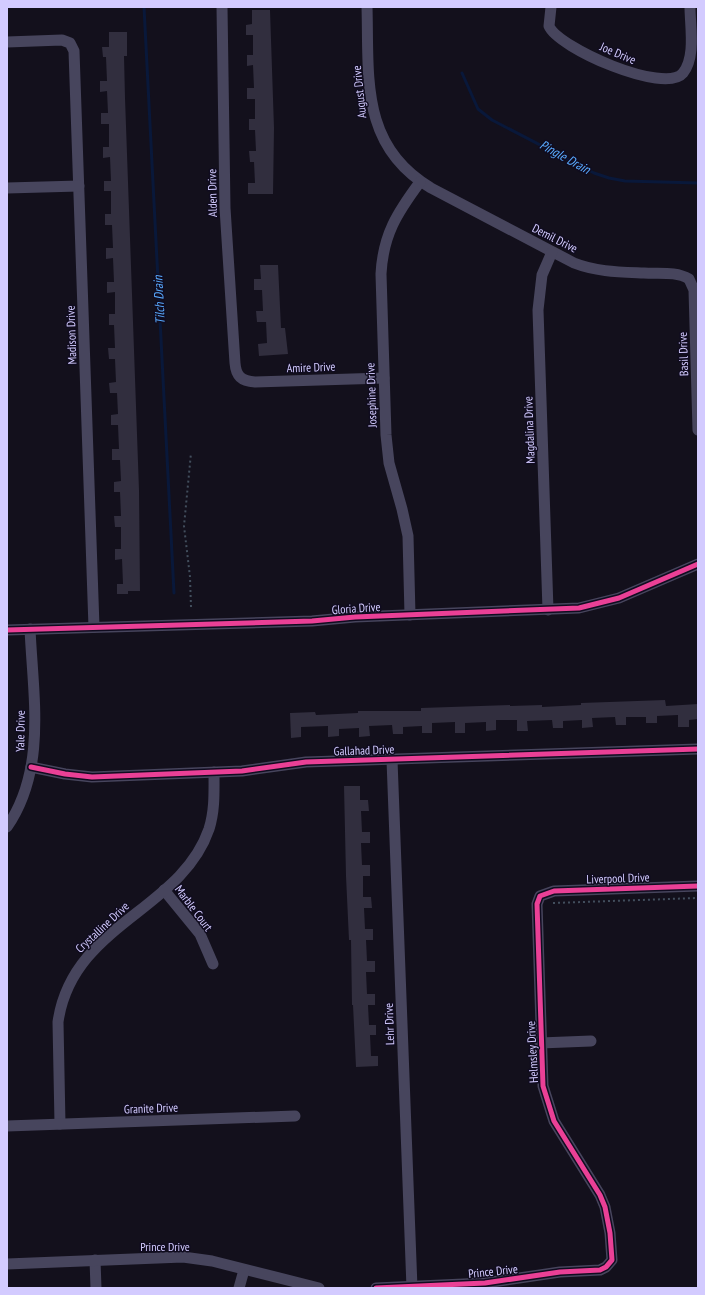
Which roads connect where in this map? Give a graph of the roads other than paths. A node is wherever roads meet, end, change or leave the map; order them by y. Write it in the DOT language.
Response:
graph roads {
  1 [pos="222,7"];
  2 [pos="367,7"];
  3 [pos="551,7"];
  4 [pos="690,7"];
  5 [pos="7,42"];
  6 [pos="420,182"];
  7 [pos="79,186"];
  8 [pos="7,188"];
  9 [pos="552,252"];
  10 [pos="689,279"];
  11 [pos="240,378"];
  12 [pos="384,378"];
  13 [pos="698,430"];
  14 [pos="698,564"];
  15 [pos="548,610"];
  16 [pos="410,615"];
  17 [pos="94,627"];
  18 [pos="30,629"];
  19 [pos="7,630"];
  20 [pos="698,749"];
  21 [pos="392,760"];
  22 [pos="31,767"];
  23 [pos="214,772"];
  24 [pos="7,827"];
  25 [pos="698,886"];
  26 [pos="164,890"];
  27 [pos="544,900"];
  28 [pos="213,964"];
  29 [pos="591,1042"];
  30 [pos="540,1044"];
  31 [pos="295,1116"];
  32 [pos="60,1124"];
  33 [pos="7,1126"];
  34 [pos="95,1260"];
  35 [pos="7,1264"];
  36 [pos="610,1264"];
  37 [pos="244,1270"];
  38 [pos="412,1287"];
  39 [pos="96,1288"];
  40 [pos="239,1288"];
  41 [pos="319,1288"];
  42 [pos="376,1288"];
  1 -- 11 [label="street, Alden Drive"];
  2 -- 6 [label="street, August Drive"];
  3 -- 4 [label="street, Joe Drive"];
  5 -- 7 [label="street, Madison Drive"];
  6 -- 9 [label="street, Demil Drive"];
  6 -- 12 [label="street, Josephine Drive"];
  7 -- 8 [label="street"];
  7 -- 17 [label="street, Madison Drive"];
  9 -- 10 [label="street, Demil Drive"];
  9 -- 15 [label="street, Magdalina Drive"];
  10 -- 13 [label="street, Basil Drive"];
  11 -- 12 [label="street, Amire Drive"];
  12 -- 16 [label="street, Josephine Drive"];
  14 -- 15 [label="street, Gloria Drive"];
  15 -- 16 [label="street, Gloria Drive"];
  16 -- 17 [label="street, Gloria Drive"];
  17 -- 18 [label="street, Gloria Drive"];
  18 -- 19 [label="street, Gloria Drive"];
  18 -- 22 [label="street, Yale Drive"];
  20 -- 21 [label="street, Gallahad Drive"];
  21 -- 23 [label="street, Gallahad Drive"];
  21 -- 38 [label="street, Lehr Drive"];
  22 -- 23 [label="street, Gallahad Drive"];
  22 -- 24 [label="street, Yale Drive"];
  23 -- 26 [label="street, Crystalline Drive"];
  25 -- 27 [label="street, Liverpool Drive"];
  26 -- 28 [label="street, Marble Court"];
  26 -- 32 [label="street, Crystalline Drive"];
  27 -- 30 [label="street, Helmsley Drive"];
  29 -- 30 [label="street"];
  30 -- 36 [label="street, Helmsley Drive"];
  31 -- 32 [label="street, Granite Drive"];
  32 -- 33 [label="street, Granite Drive"];
  34 -- 35 [label="street, Prince Drive"];
  34 -- 37 [label="street, Prince Drive"];
  34 -- 39 [label="street"];
  36 -- 38 [label="street, Prince Drive"];
  37 -- 40 [label="street"];
  37 -- 41 [label="street, Prince Drive"];
  38 -- 42 [label="street, Prince Drive"];
}
